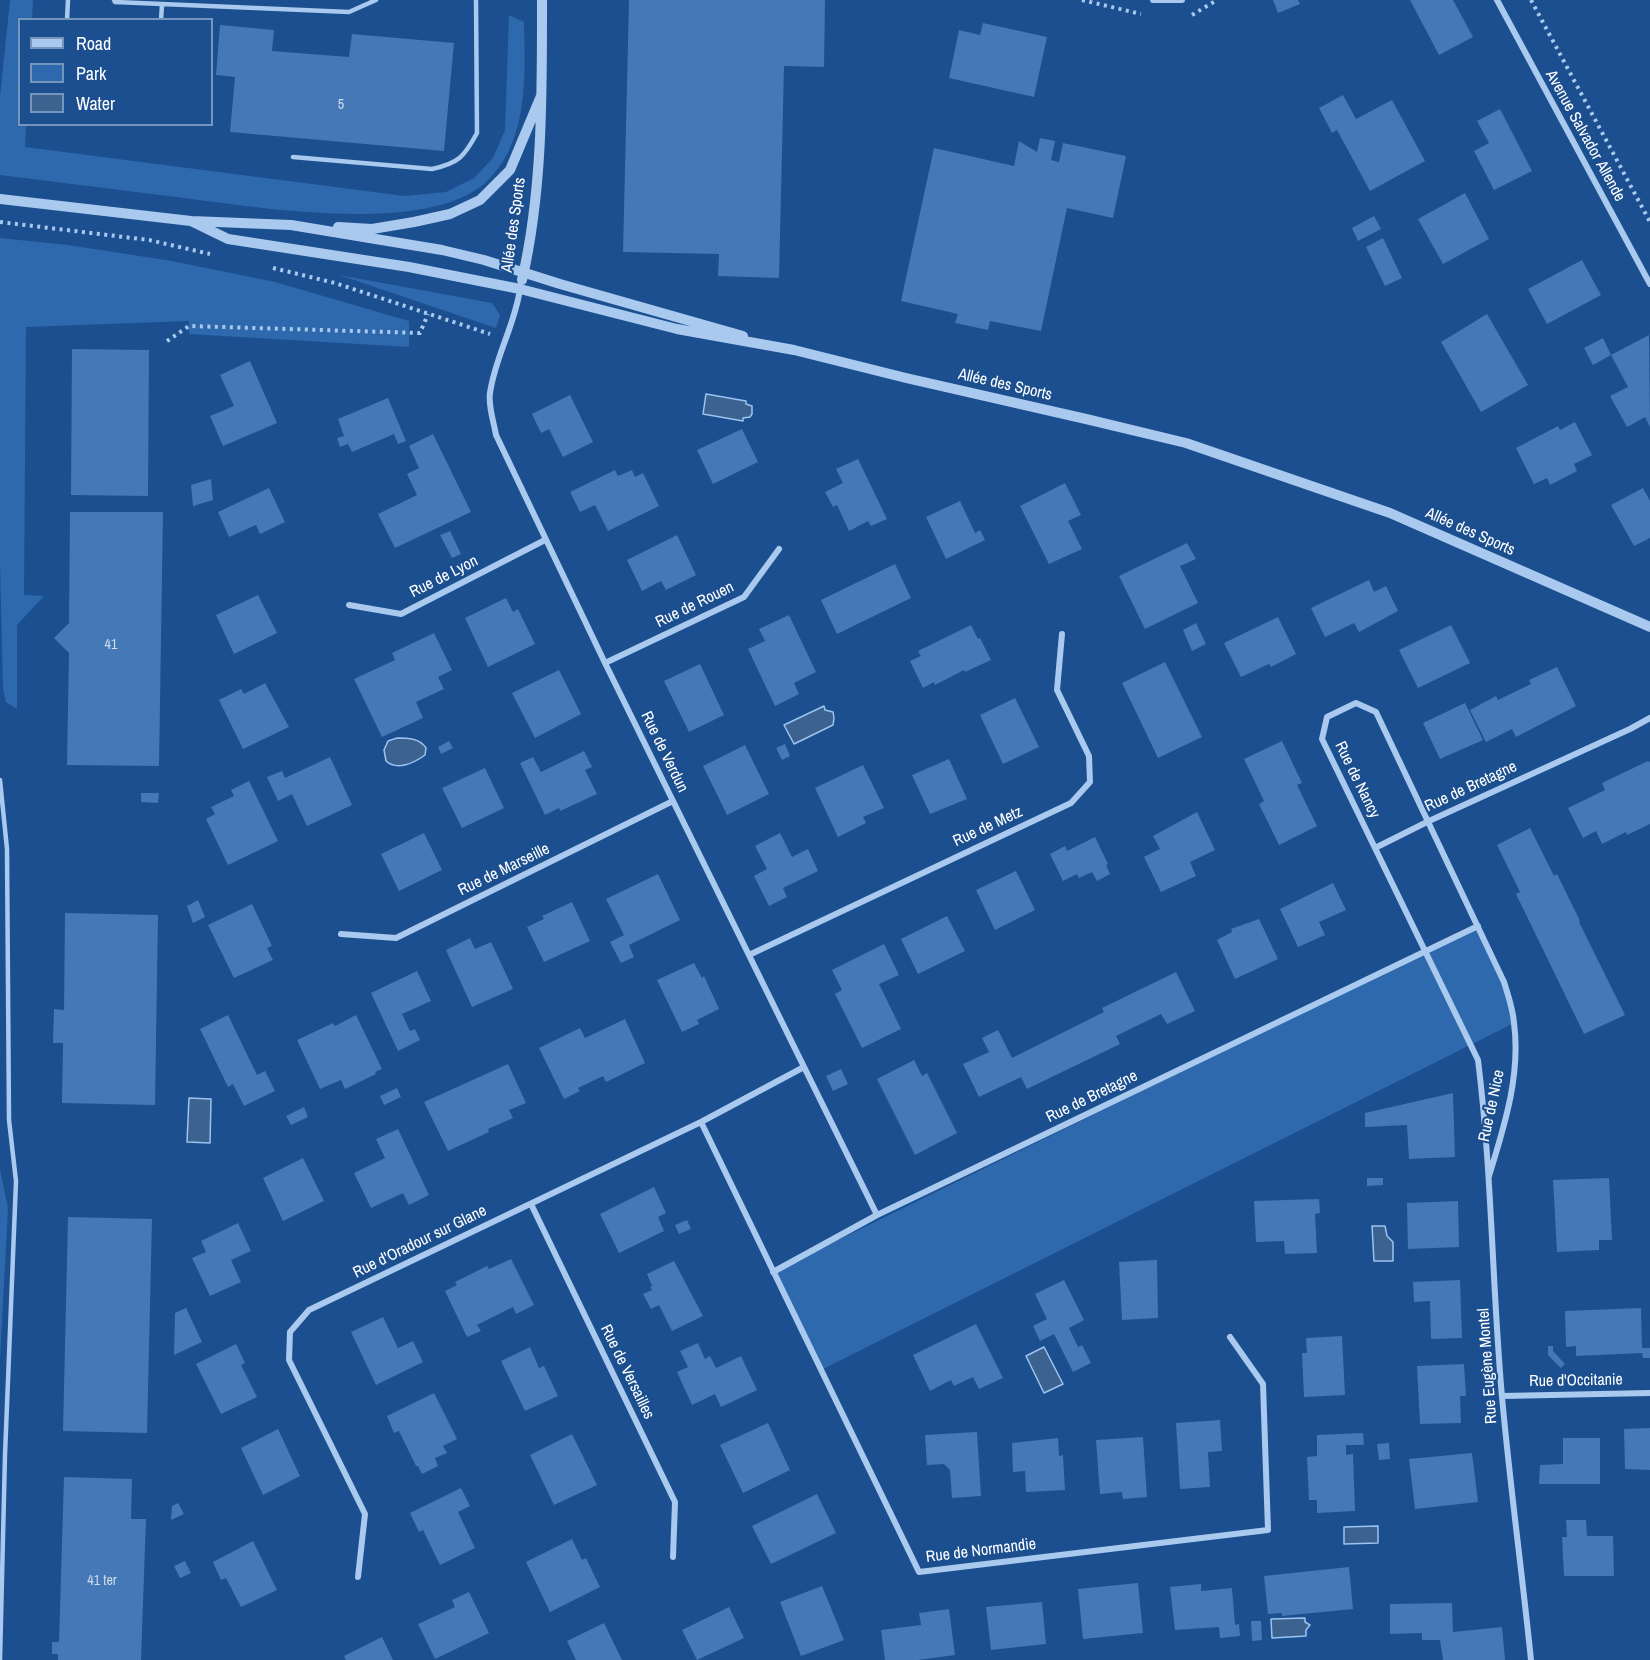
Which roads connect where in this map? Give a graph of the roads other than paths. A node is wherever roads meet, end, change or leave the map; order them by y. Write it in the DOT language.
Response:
graph roads {
  1 [pos="68,0"];
  2 [pos="114,0"];
  3 [pos="376,0"];
  4 [pos="476,0"];
  5 [pos="542,0"];
  6 [pos="1153,0"];
  7 [pos="1182,0"];
  8 [pos="1497,0"];
  9 [pos="162,4"];
  10 [pos="67,18"];
  11 [pos="161,18"];
  12 [pos="542,96"];
  13 [pos="293,157"];
  14 [pos="0,199"];
  15 [pos="191,221"];
  16 [pos="291,225"];
  17 [pos="524,274"];
  18 [pos="1650,284"];
  19 [pos="520,289"];
  20 [pos="794,350"];
  21 [pos="545,540"];
  22 [pos="779,549"];
  23 [pos="350,605"];
  24 [pos="1650,627"];
  25 [pos="1062,633"];
  26 [pos="605,663"];
  27 [pos="1650,718"];
  28 [pos="0,780"];
  29 [pos="673,801"];
  30 [pos="1429,821"];
  31 [pos="1375,848"];
  32 [pos="1478,926"];
  33 [pos="341,934"];
  34 [pos="1425,952"];
  35 [pos="749,955"];
  36 [pos="804,1066"];
  37 [pos="701,1122"];
  38 [pos="1489,1176"];
  39 [pos="531,1204"];
  40 [pos="877,1215"];
  41 [pos="774,1272"];
  42 [pos="1230,1337"];
  43 [pos="1650,1393"];
  44 [pos="1502,1396"];
  45 [pos="673,1557"];
  46 [pos="358,1577"];
  47 [pos="0,1660"];
  48 [pos="1532,1660"];
  1 -- 10 [label="lane"];
  2 -- 9 [label="lane"];
  3 -- 9 [label="lane"];
  4 -- 13 [label="lane"];
  5 -- 12 [label="street, Allée des Sports"];
  6 -- 7 [label="street"];
  8 -- 18 [label="street, Avenue Salvador Allende"];
  9 -- 11 [label="lane"];
  12 -- 16 [label="street, Allée des Sports"];
  12 -- 17 [label="street, Allée des Sports"];
  14 -- 15 [label="street"];
  15 -- 16 [label="street"];
  15 -- 19 [label="street"];
  16 -- 17 [label="street"];
  17 -- 19 [label="street, Allée des Sports"];
  17 -- 20 [label="street"];
  19 -- 20 [label="street, Allée des Sports"];
  19 -- 21 [label="street, Rue de Verdun"];
  20 -- 24 [label="street, Allée des Sports"];
  21 -- 23 [label="street, Rue de Lyon"];
  21 -- 26 [label="street, Rue de Verdun"];
  22 -- 26 [label="street, Rue de Rouen"];
  25 -- 35 [label="street, Rue de Metz"];
  26 -- 29 [label="street, Rue de Verdun"];
  27 -- 30 [label="street, Rue de Bretagne"];
  28 -- 47 [label="lane"];
  29 -- 33 [label="street, Rue de Marseille"];
  29 -- 35 [label="street, Rue de Verdun"];
  30 -- 31 [label="street, Rue de Bretagne"];
  30 -- 31 [label="street, Rue de Nancy"];
  30 -- 32 [label="street, Rue de Nice"];
  31 -- 34 [label="street"];
  32 -- 34 [label="street, Rue de Bretagne"];
  32 -- 38 [label="street, Rue de Nice"];
  34 -- 38 [label="street, Rue de Nice"];
  34 -- 40 [label="street, Rue de Bretagne"];
  35 -- 36 [label="street, Rue de Verdun"];
  36 -- 37 [label="street, Rue d'Oradour sur Glane"];
  36 -- 40 [label="street, Rue de Verdun"];
  37 -- 39 [label="street, Rue d'Oradour sur Glane"];
  37 -- 41 [label="street, Rue de Normandie"];
  38 -- 44 [label="street, Rue Eugène Montel"];
  39 -- 45 [label="street, Rue de Versailles"];
  39 -- 46 [label="street, Rue d'Oradour sur Glane"];
  40 -- 41 [label="street, Rue de Bretagne"];
  41 -- 42 [label="street, Rue de Normandie"];
  43 -- 44 [label="street, Rue d'Occitanie"];
  44 -- 48 [label="street, Rue Eugène Montel"];
}
